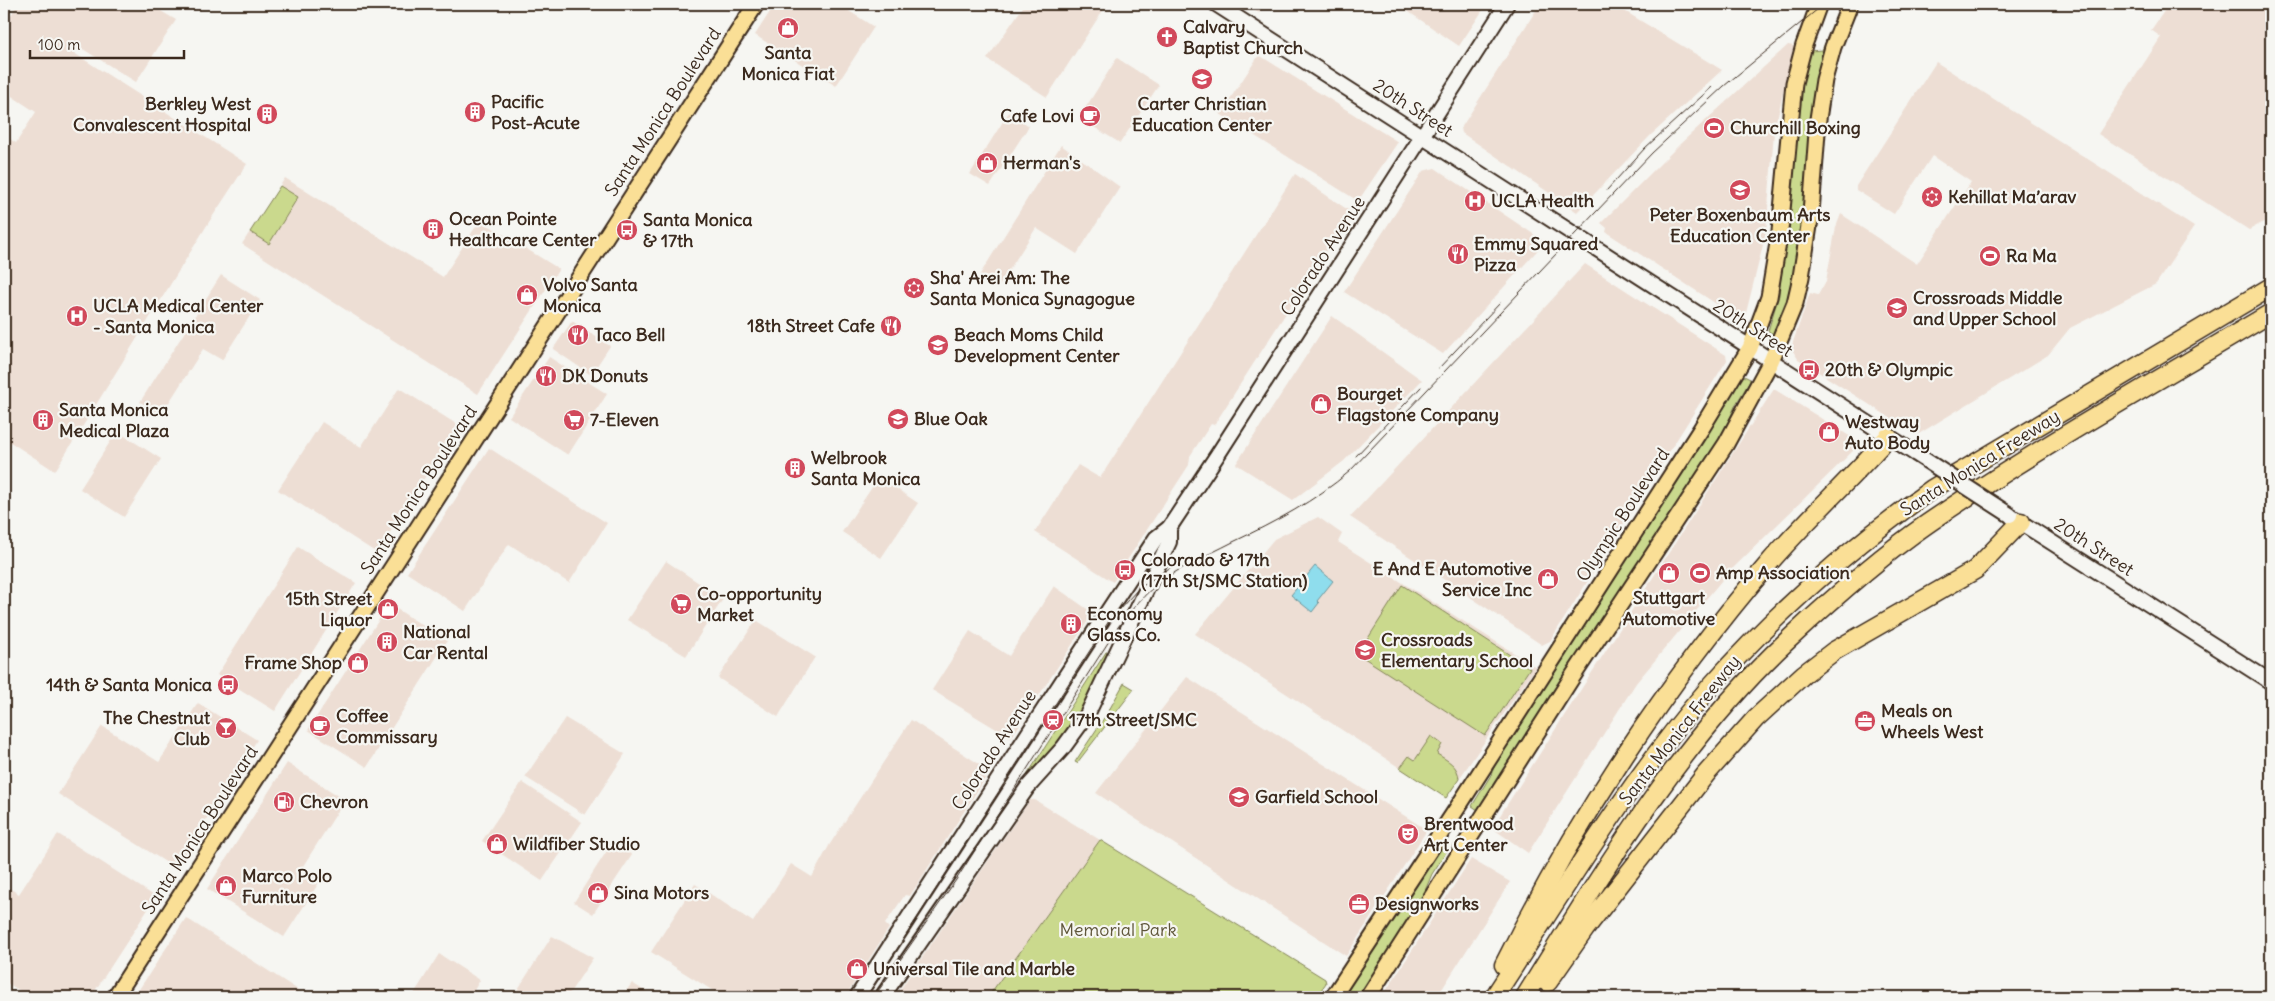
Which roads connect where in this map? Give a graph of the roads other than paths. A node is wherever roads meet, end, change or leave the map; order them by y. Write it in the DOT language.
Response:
graph roads {
  1 [pos="756,4"];
  2 [pos="1216,4"];
  3 [pos="1507,4"];
  4 [pos="1818,4"];
  5 [pos="1850,4"];
  6 [pos="1423,137"];
  7 [pos="2271,287"];
  8 [pos="2271,313"];
  9 [pos="1750,348"];
  10 [pos="1771,361"];
  11 [pos="1888,437"];
  12 [pos="2015,519"];
  13 [pos="1169,528"];
  14 [pos="2271,682"];
  15 [pos="115,997"];
  16 [pos="857,997"];
  17 [pos="882,997"];
  18 [pos="1333,997"];
  19 [pos="1368,997"];
  20 [pos="1488,997"];
  21 [pos="1494,997"];
  22 [pos="1525,997"];
  23 [pos="1538,997"];
  1 -- 15 [label="main road, Santa Monica Boulevard"];
  2 -- 6 [label="main road, 20th Street"];
  3 -- 6 [label="main road, Colorado Avenue"];
  4 -- 9 [label="main road, Olympic Boulevard"];
  5 -- 10 [label="main road"];
  6 -- 9 [label="main road, 20th Street"];
  6 -- 13 [label="main road, Colorado Avenue"];
  7 -- 21 [label="highway, Santa Monica Freeway"];
  8 -- 22 [label="highway, Santa Monica Freeway"];
  9 -- 10 [label="main road, 20th Street"];
  9 -- 18 [label="main road, Olympic Boulevard"];
  10 -- 11 [label="main road, 20th Street"];
  10 -- 19 [label="main road"];
  11 -- 12 [label="main road, 20th Street, bridge"];
  11 -- 20 [label="highway"];
  12 -- 14 [label="main road, 20th Street"];
  12 -- 23 [label="highway"];
  13 -- 16 [label="main road, Colorado Avenue"];
  13 -- 17 [label="main road, Colorado Avenue"];
}
